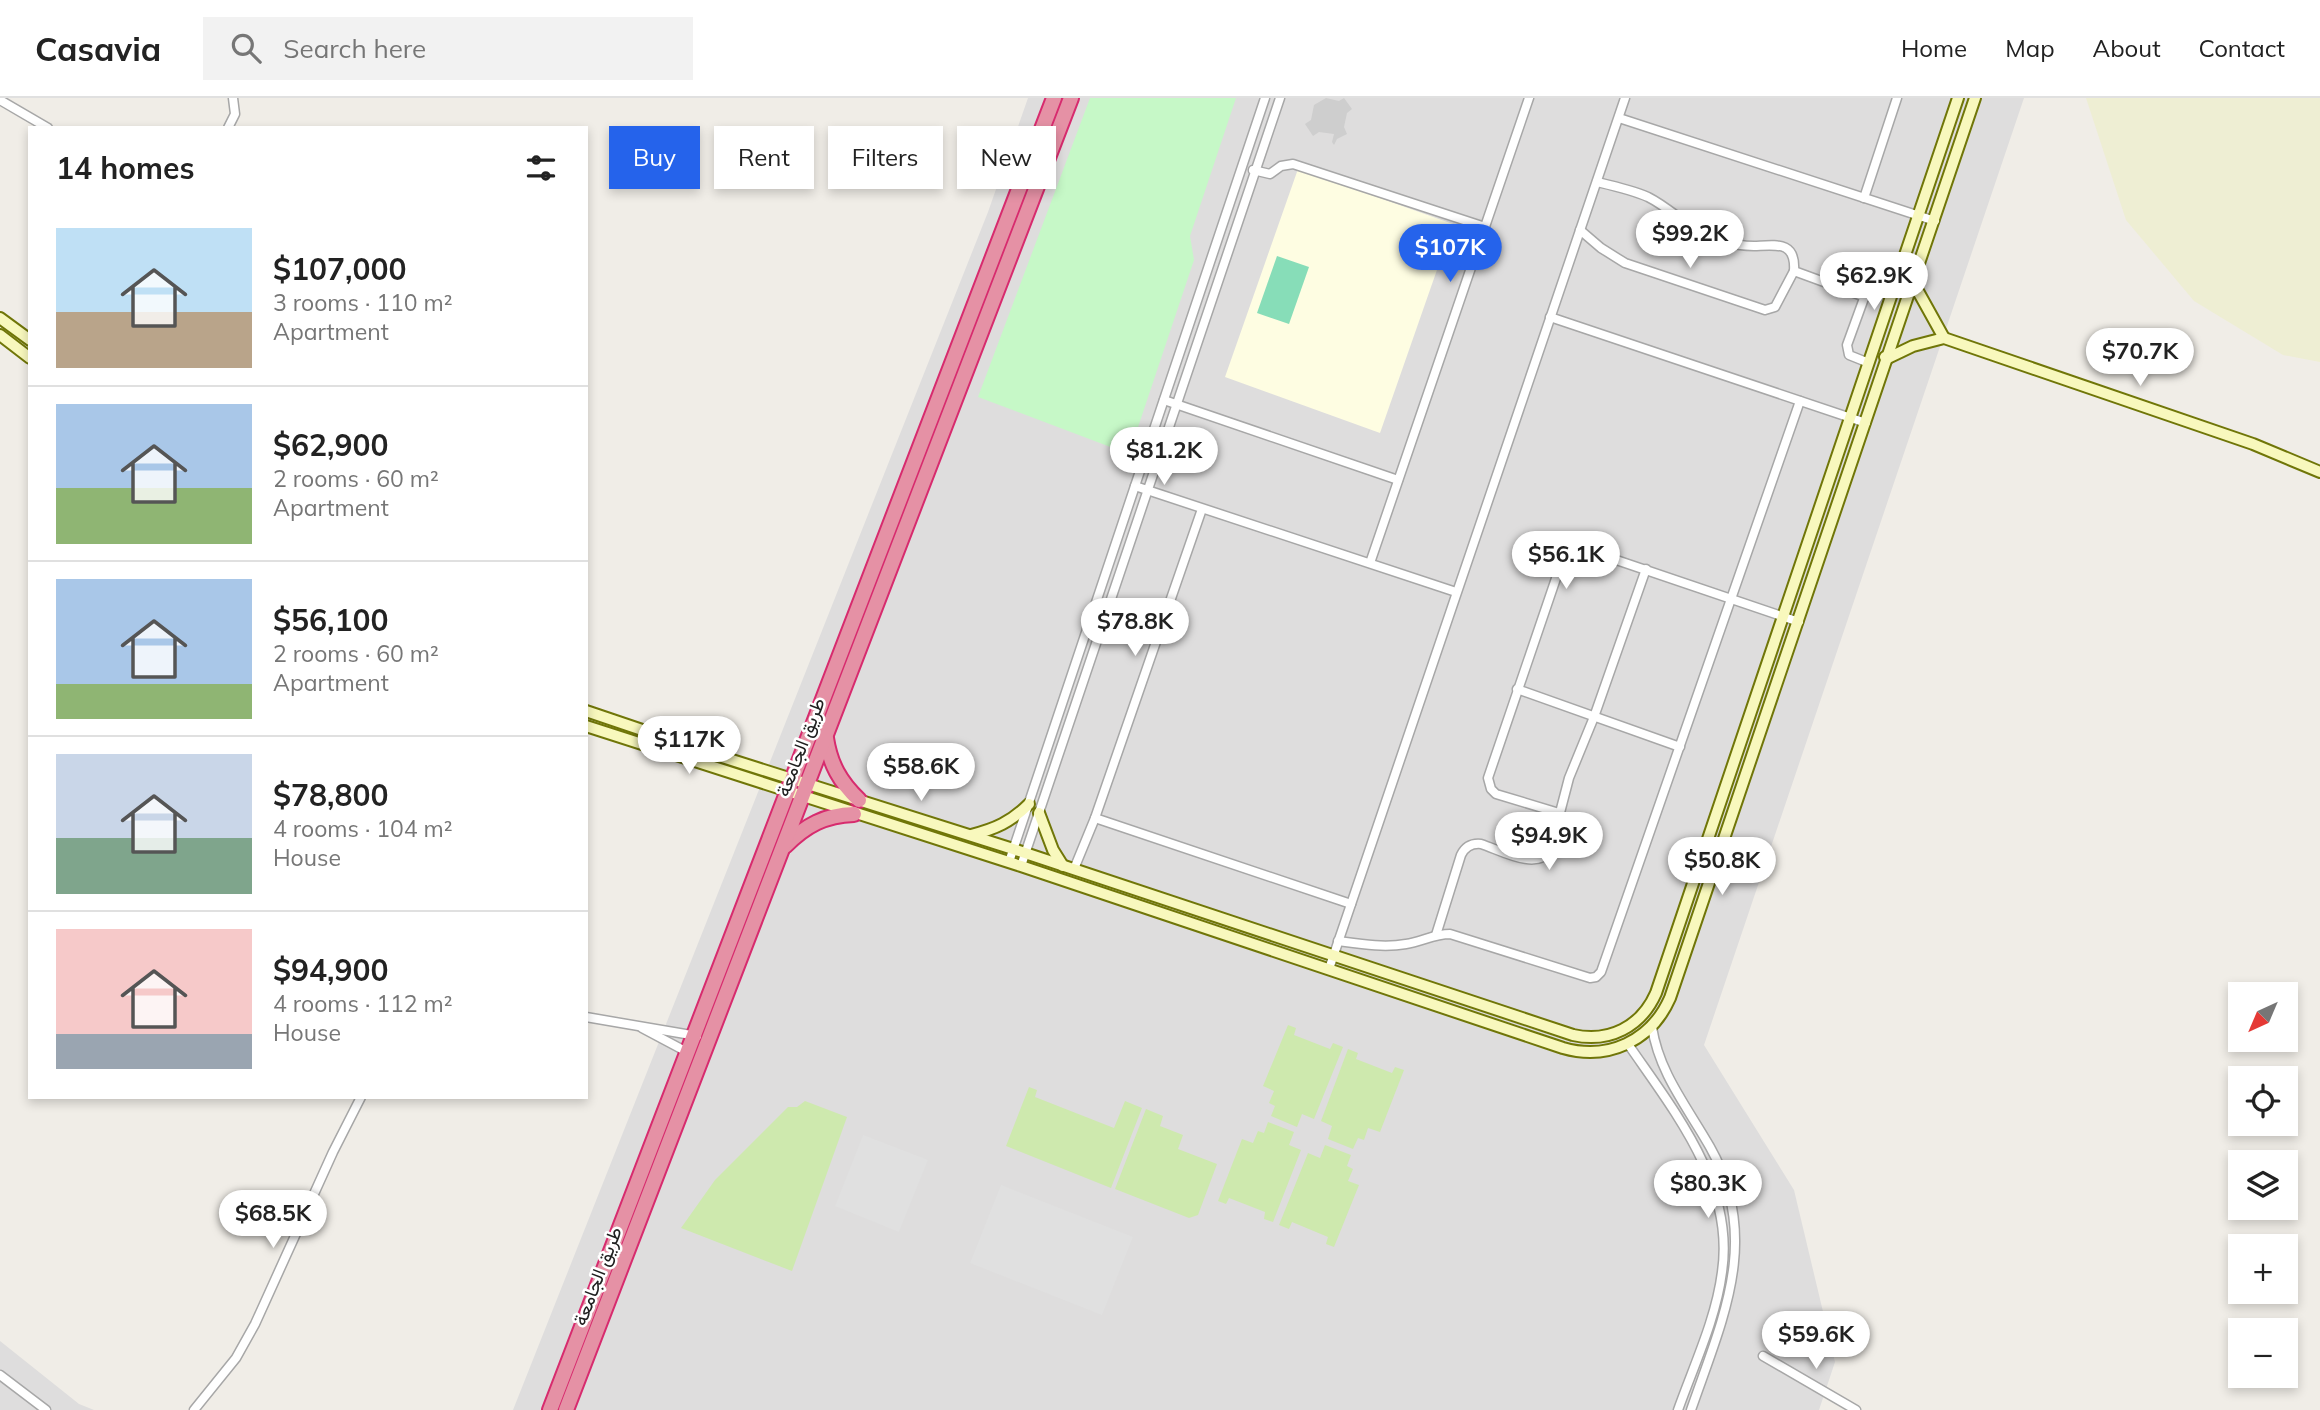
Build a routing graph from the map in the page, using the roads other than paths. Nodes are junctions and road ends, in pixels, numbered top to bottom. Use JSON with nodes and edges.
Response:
{"nodes":[{"id":1,"x":233,"y":98,"type":"edge"},
{"id":2,"x":1054,"y":98,"type":"edge"},
{"id":3,"x":1071,"y":98,"type":"edge"},
{"id":4,"x":1265,"y":98,"type":"edge"},
{"id":5,"x":1280,"y":98,"type":"edge"},
{"id":6,"x":1529,"y":98,"type":"edge"},
{"id":7,"x":1625,"y":98,"type":"edge"},
{"id":8,"x":1897,"y":98,"type":"edge"},
{"id":9,"x":1958,"y":98,"type":"edge"},
{"id":10,"x":1975,"y":98,"type":"edge"},
{"id":11,"x":0,"y":100,"type":"edge"},
{"id":12,"x":1619,"y":118,"type":"junction"},
{"id":13,"x":45,"y":126,"type":"edge"},
{"id":14,"x":229,"y":126,"type":"edge"},
{"id":15,"x":1242,"y":166,"type":"junction"},
{"id":16,"x":1255,"y":171,"type":"junction"},
{"id":17,"x":1597,"y":182,"type":"junction"},
{"id":18,"x":1864,"y":198,"type":"junction"},
{"id":19,"x":1919,"y":216,"type":"junction"},
{"id":20,"x":1935,"y":222,"type":"junction"},
{"id":21,"x":1485,"y":227,"type":"junction"},
{"id":22,"x":1580,"y":230,"type":"junction"},
{"id":23,"x":1901,"y":266,"type":"junction"},
{"id":24,"x":1794,"y":271,"type":"junction"},
{"id":25,"x":1897,"y":278,"type":"junction"},
{"id":26,"x":1914,"y":284,"type":"junction"},
{"id":27,"x":1865,"y":297,"type":"junction"},
{"id":28,"x":1550,"y":317,"type":"junction"},
{"id":29,"x":0,"y":318,"type":"edge"},
{"id":30,"x":0,"y":335,"type":"edge"},
{"id":31,"x":1944,"y":338,"type":"junction"},
{"id":32,"x":28,"y":339,"type":"edge"},
{"id":33,"x":28,"y":356,"type":"edge"},
{"id":34,"x":1871,"y":358,"type":"junction"},
{"id":35,"x":1888,"y":358,"type":"junction"},
{"id":36,"x":953,"y":360,"type":"junction"},
{"id":37,"x":968,"y":365,"type":"junction"},
{"id":38,"x":1164,"y":400,"type":"junction"},
{"id":39,"x":1800,"y":401,"type":"junction"},
{"id":40,"x":1177,"y":404,"type":"junction"},
{"id":41,"x":1850,"y":418,"type":"junction"},
{"id":42,"x":1866,"y":424,"type":"junction"},
{"id":43,"x":2320,"y":472,"type":"edge"},
{"id":44,"x":1398,"y":480,"type":"junction"},
{"id":45,"x":1135,"y":486,"type":"junction"},
{"id":46,"x":1148,"y":491,"type":"junction"},
{"id":47,"x":1202,"y":509,"type":"junction"},
{"id":48,"x":1370,"y":564,"type":"junction"},
{"id":49,"x":1646,"y":569,"type":"junction"},
{"id":50,"x":1457,"y":592,"type":"junction"},
{"id":51,"x":1731,"y":598,"type":"junction"},
{"id":52,"x":1784,"y":617,"type":"junction"},
{"id":53,"x":1799,"y":622,"type":"junction"},
{"id":54,"x":848,"y":631,"type":"junction"},
{"id":55,"x":864,"y":636,"type":"junction"},
{"id":56,"x":1517,"y":689,"type":"junction"},
{"id":57,"x":588,"y":712,"type":"edge"},
{"id":58,"x":1594,"y":717,"type":"junction"},
{"id":59,"x":588,"y":727,"type":"edge"},
{"id":60,"x":826,"y":734,"type":"junction"},
{"id":61,"x":1681,"y":747,"type":"junction"},
{"id":62,"x":790,"y":785,"type":"junction"},
{"id":63,"x":805,"y":790,"type":"junction"},
{"id":64,"x":1029,"y":804,"type":"junction"},
{"id":65,"x":857,"y":807,"type":"junction"},
{"id":66,"x":1039,"y":813,"type":"junction"},
{"id":67,"x":1559,"y":813,"type":"junction"},
{"id":68,"x":1095,"y":817,"type":"junction"},
{"id":69,"x":970,"y":835,"type":"junction"},
{"id":70,"x":782,"y":849,"type":"junction"},
{"id":71,"x":1013,"y":849,"type":"junction"},
{"id":72,"x":1026,"y":853,"type":"junction"},
{"id":73,"x":1009,"y":862,"type":"junction"},
{"id":74,"x":1021,"y":866,"type":"junction"},
{"id":75,"x":1063,"y":866,"type":"junction"},
{"id":76,"x":1074,"y":869,"type":"junction"},
{"id":77,"x":1351,"y":904,"type":"junction"},
{"id":78,"x":1436,"y":935,"type":"junction"},
{"id":79,"x":1338,"y":941,"type":"junction"},
{"id":80,"x":1333,"y":956,"type":"junction"},
{"id":81,"x":1329,"y":969,"type":"junction"},
{"id":82,"x":588,"y":1017,"type":"edge"},
{"id":83,"x":1641,"y":1017,"type":"junction"},
{"id":84,"x":633,"y":1024,"type":"junction"},
{"id":85,"x":1652,"y":1027,"type":"junction"},
{"id":86,"x":1600,"y":1037,"type":"junction"},
{"id":87,"x":702,"y":1038,"type":"junction"},
{"id":88,"x":1628,"y":1044,"type":"junction"},
{"id":89,"x":1601,"y":1052,"type":"junction"},
{"id":90,"x":695,"y":1055,"type":"junction"},
{"id":91,"x":360,"y":1099,"type":"edge"},
{"id":92,"x":1763,"y":1356,"type":"dead end"},
{"id":93,"x":0,"y":1375,"type":"edge"},
{"id":94,"x":45,"y":1410,"type":"edge"},
{"id":95,"x":194,"y":1410,"type":"edge"},
{"id":96,"x":550,"y":1410,"type":"edge"},
{"id":97,"x":566,"y":1410,"type":"edge"},
{"id":98,"x":1678,"y":1410,"type":"edge"},
{"id":99,"x":1691,"y":1410,"type":"edge"},
{"id":100,"x":1856,"y":1410,"type":"edge"}],
"edges":[{"from":1,"to":14,"type":"street"},
{"from":2,"to":36,"type":"highway","name":"طريق الجامعة"},
{"from":3,"to":37,"type":"highway","name":"طريق الجامعة"},
{"from":4,"to":15,"type":"street"},
{"from":5,"to":16,"type":"street"},
{"from":6,"to":21,"type":"street"},
{"from":7,"to":12,"type":"street"},
{"from":8,"to":18,"type":"street"},
{"from":9,"to":19,"type":"street"},
{"from":10,"to":20,"type":"street"},
{"from":11,"to":13,"type":"street"},
{"from":12,"to":17,"type":"street"},
{"from":12,"to":18,"type":"street"},
{"from":15,"to":16,"type":"street"},
{"from":15,"to":38,"type":"street"},
{"from":16,"to":21,"type":"street"},
{"from":16,"to":40,"type":"street"},
{"from":17,"to":22,"type":"street"},
{"from":17,"to":24,"type":"street"},
{"from":18,"to":19,"type":"street"},
{"from":19,"to":20,"type":"street"},
{"from":19,"to":23,"type":"street"},
{"from":20,"to":26,"type":"street"},
{"from":21,"to":44,"type":"street"},
{"from":22,"to":24,"type":"street"},
{"from":22,"to":28,"type":"street"},
{"from":23,"to":25,"type":"street"},
{"from":23,"to":27,"type":"street"},
{"from":24,"to":27,"type":"street"},
{"from":25,"to":26,"type":"street"},
{"from":25,"to":34,"type":"street"},
{"from":26,"to":31,"type":"street"},
{"from":26,"to":35,"type":"street"},
{"from":27,"to":34,"type":"street"},
{"from":28,"to":39,"type":"street"},
{"from":28,"to":50,"type":"street"},
{"from":29,"to":32,"type":"street"},
{"from":30,"to":33,"type":"street"},
{"from":31,"to":35,"type":"street"},
{"from":31,"to":43,"type":"street"},
{"from":34,"to":35,"type":"street"},
{"from":34,"to":41,"type":"street"},
{"from":35,"to":42,"type":"street"},
{"from":36,"to":37,"type":"highway"},
{"from":36,"to":54,"type":"highway","name":"طريق الجامعة"},
{"from":37,"to":55,"type":"highway","name":"طريق الجامعة"},
{"from":38,"to":40,"type":"street"},
{"from":38,"to":45,"type":"street"},
{"from":39,"to":41,"type":"street"},
{"from":39,"to":51,"type":"street"},
{"from":40,"to":44,"type":"street"},
{"from":40,"to":46,"type":"street"},
{"from":41,"to":42,"type":"street"},
{"from":41,"to":52,"type":"street"},
{"from":42,"to":53,"type":"street"},
{"from":44,"to":48,"type":"street"},
{"from":45,"to":46,"type":"street"},
{"from":45,"to":64,"type":"street"},
{"from":46,"to":47,"type":"street"},
{"from":46,"to":66,"type":"street"},
{"from":47,"to":48,"type":"street"},
{"from":47,"to":68,"type":"street"},
{"from":48,"to":50,"type":"street"},
{"from":49,"to":51,"type":"street"},
{"from":49,"to":56,"type":"street"},
{"from":49,"to":58,"type":"street"},
{"from":50,"to":77,"type":"street"},
{"from":51,"to":52,"type":"street"},
{"from":51,"to":61,"type":"street"},
{"from":52,"to":53,"type":"street"},
{"from":52,"to":83,"type":"street"},
{"from":53,"to":85,"type":"street"},
{"from":54,"to":55,"type":"highway"},
{"from":54,"to":62,"type":"highway","name":"طريق الجامعة"},
{"from":55,"to":60,"type":"highway","name":"طريق الجامعة"},
{"from":56,"to":58,"type":"street"},
{"from":56,"to":67,"type":"street"},
{"from":57,"to":62,"type":"street"},
{"from":58,"to":61,"type":"street"},
{"from":58,"to":67,"type":"street"},
{"from":59,"to":62,"type":"street"},
{"from":60,"to":63,"type":"highway","name":"طريق الجامعة"},
{"from":60,"to":65,"type":"highway"},
{"from":61,"to":78,"type":"street"},
{"from":62,"to":63,"type":"street"},
{"from":62,"to":87,"type":"highway","name":"طريق الجامعة"},
{"from":63,"to":65,"type":"street"},
{"from":63,"to":70,"type":"highway","name":"طريق الجامعة"},
{"from":64,"to":69,"type":"street"},
{"from":64,"to":71,"type":"street"},
{"from":65,"to":69,"type":"street"},
{"from":65,"to":70,"type":"highway"},
{"from":65,"to":73,"type":"street"},
{"from":66,"to":72,"type":"street"},
{"from":66,"to":75,"type":"street"},
{"from":67,"to":78,"type":"street"},
{"from":68,"to":76,"type":"street"},
{"from":68,"to":77,"type":"street"},
{"from":69,"to":71,"type":"street"},
{"from":70,"to":87,"type":"highway","name":"طريق الجامعة"},
{"from":71,"to":72,"type":"street"},
{"from":71,"to":73,"type":"street"},
{"from":72,"to":74,"type":"street"},
{"from":72,"to":75,"type":"street"},
{"from":73,"to":74,"type":"street"},
{"from":74,"to":81,"type":"street"},
{"from":75,"to":76,"type":"street"},
{"from":76,"to":80,"type":"street"},
{"from":77,"to":79,"type":"street"},
{"from":78,"to":79,"type":"street"},
{"from":79,"to":80,"type":"street"},
{"from":80,"to":81,"type":"street"},
{"from":80,"to":86,"type":"street"},
{"from":81,"to":89,"type":"street"},
{"from":82,"to":84,"type":"street"},
{"from":83,"to":85,"type":"street"},
{"from":83,"to":86,"type":"street"},
{"from":84,"to":87,"type":"street"},
{"from":84,"to":90,"type":"street"},
{"from":85,"to":88,"type":"street"},
{"from":85,"to":99,"type":"street"},
{"from":86,"to":89,"type":"street"},
{"from":87,"to":90,"type":"highway","name":"طريق الجامعة"},
{"from":88,"to":89,"type":"street"},
{"from":88,"to":98,"type":"street"},
{"from":90,"to":96,"type":"highway","name":"طريق الجامعة"},
{"from":90,"to":97,"type":"highway","name":"طريق الجامعة"},
{"from":91,"to":95,"type":"street"},
{"from":92,"to":100,"type":"street"},
{"from":93,"to":94,"type":"street"}]}
